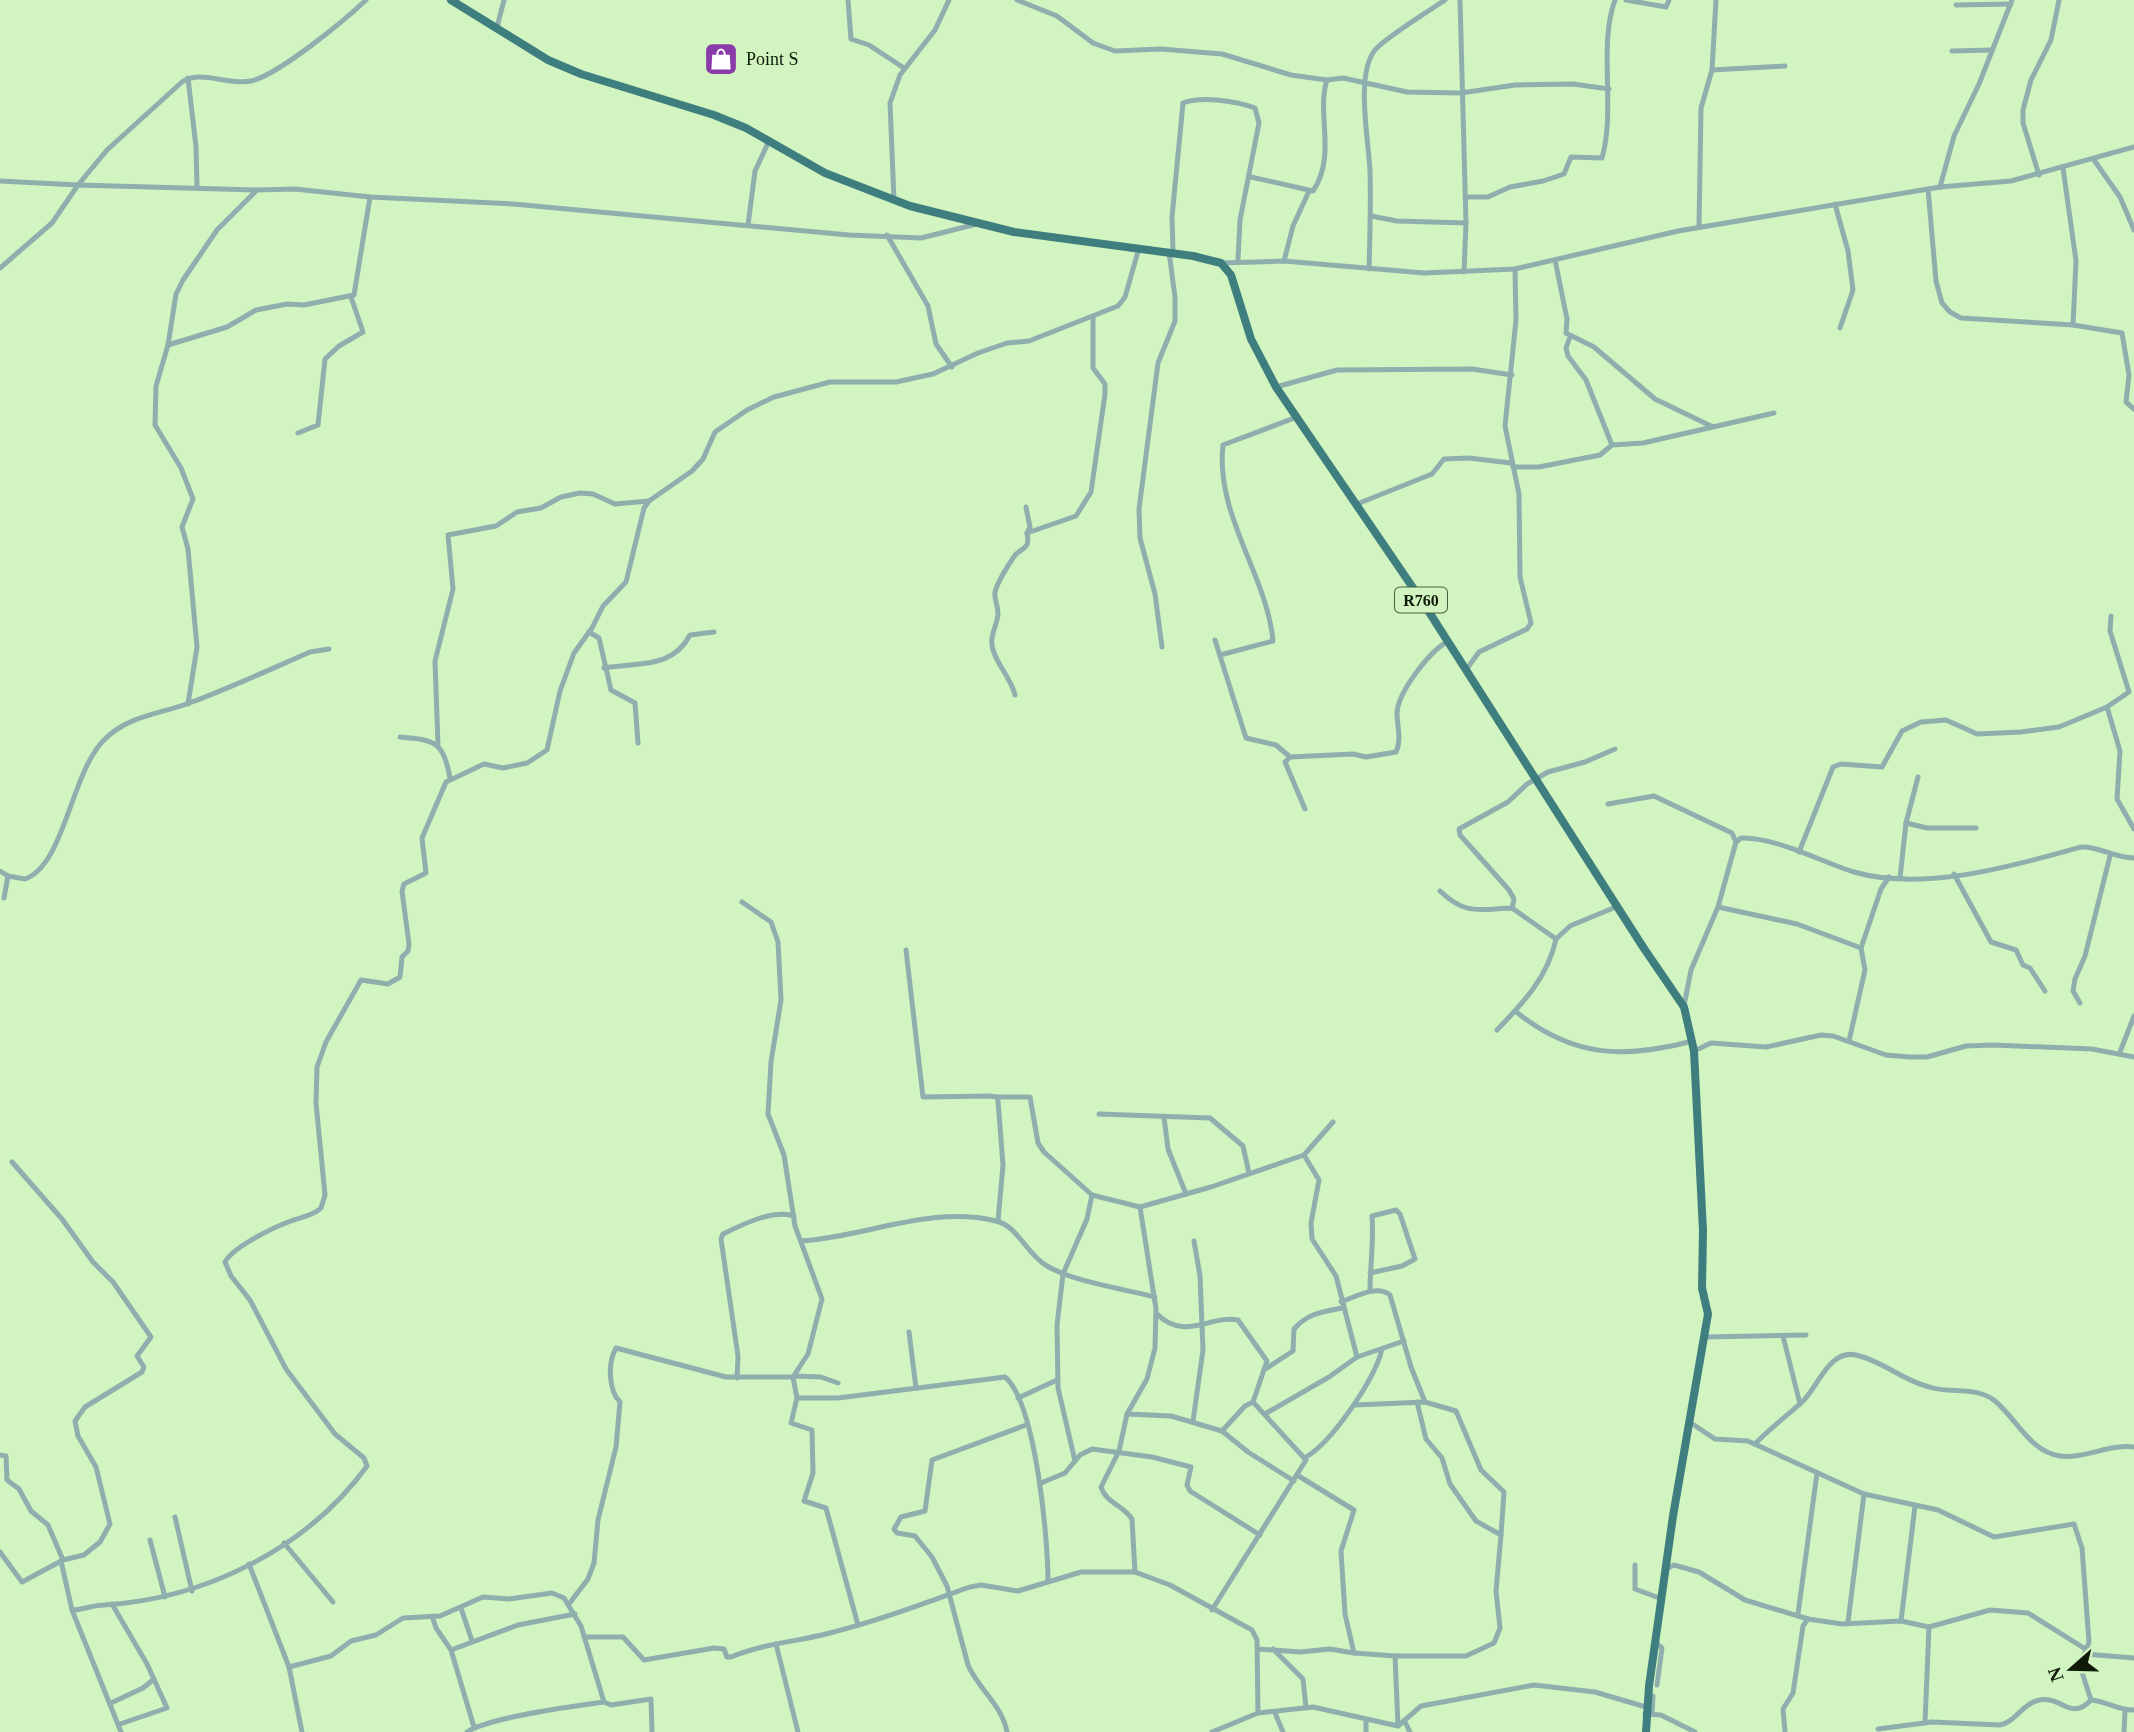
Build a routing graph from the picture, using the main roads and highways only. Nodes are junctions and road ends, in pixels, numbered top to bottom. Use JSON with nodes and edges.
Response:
{"nodes":[{"id":1,"x":451,"y":0,"type":"edge"},
{"id":2,"x":1646,"y":1732,"type":"edge"}],
"edges":[{"from":1,"to":2,"type":"main road","number":"R760"}]}
